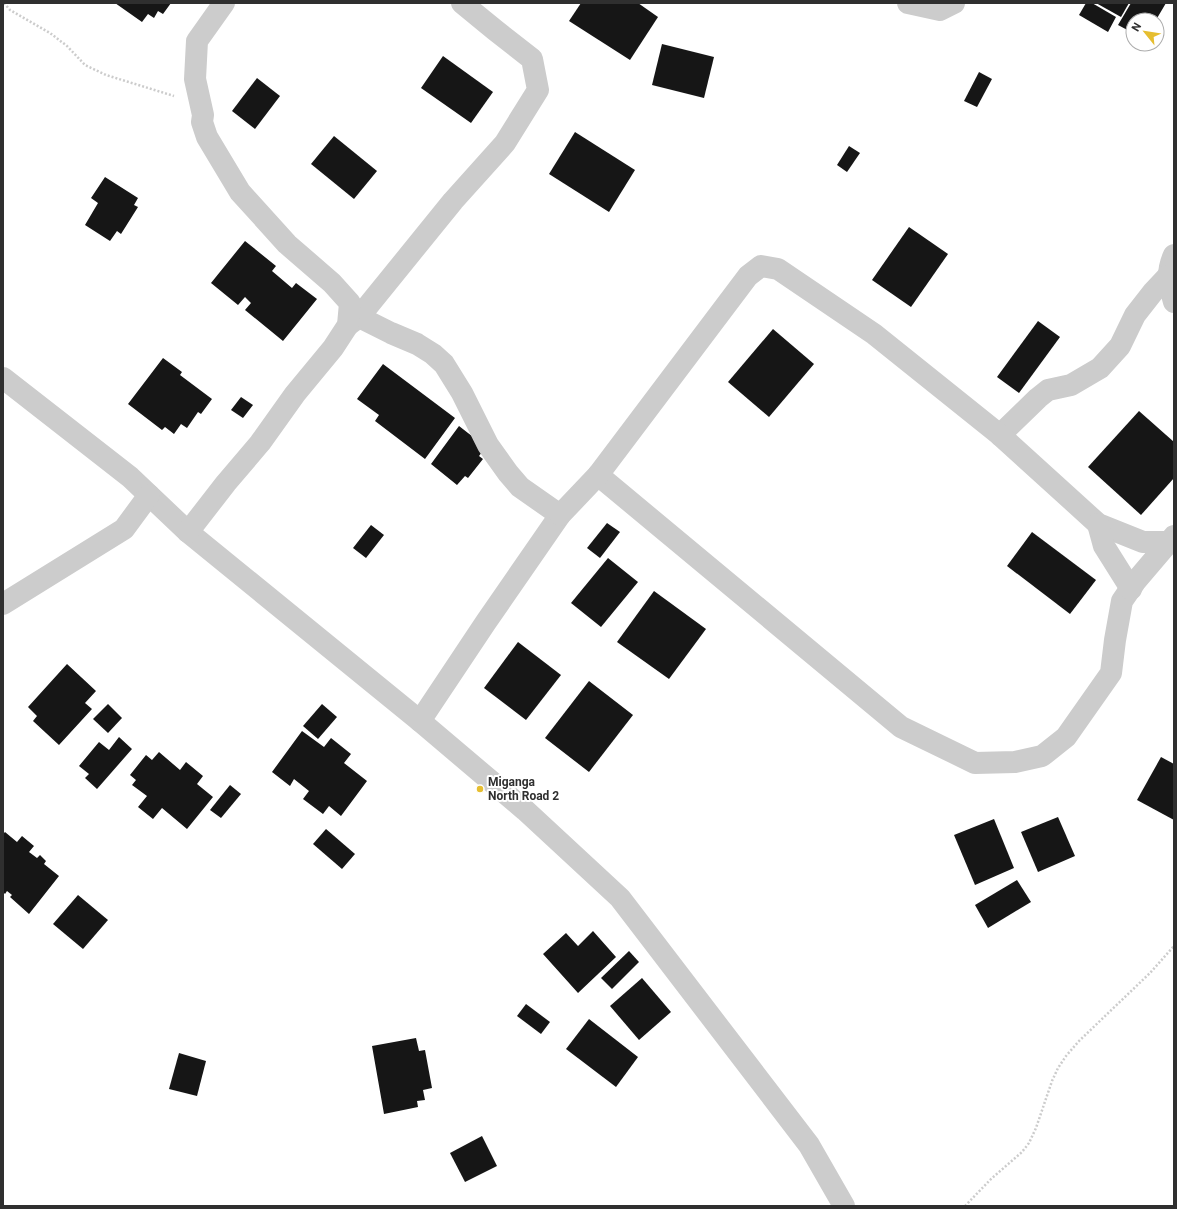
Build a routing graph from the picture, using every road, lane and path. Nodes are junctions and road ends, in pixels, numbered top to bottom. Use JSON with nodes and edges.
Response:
{"nodes":[{"id":1,"x":4,"y":3,"type":"edge"},
{"id":2,"x":224,"y":3,"type":"edge"},
{"id":3,"x":462,"y":3,"type":"edge"},
{"id":4,"x":908,"y":3,"type":"edge"},
{"id":5,"x":954,"y":3,"type":"edge"},
{"id":6,"x":203,"y":115,"type":"junction"},
{"id":7,"x":1174,"y":255,"type":"edge"},
{"id":8,"x":1168,"y":276,"type":"junction"},
{"id":9,"x":1174,"y":302,"type":"edge"},
{"id":10,"x":353,"y":321,"type":"junction"},
{"id":11,"x":3,"y":378,"type":"edge"},
{"id":12,"x":1000,"y":435,"type":"junction"},
{"id":13,"x":598,"y":475,"type":"junction"},
{"id":14,"x":149,"y":495,"type":"junction"},
{"id":15,"x":560,"y":515,"type":"junction"},
{"id":16,"x":1098,"y":524,"type":"junction"},
{"id":17,"x":188,"y":532,"type":"junction"},
{"id":18,"x":1171,"y":539,"type":"edge"},
{"id":19,"x":1130,"y":589,"type":"junction"},
{"id":20,"x":3,"y":604,"type":"edge"},
{"id":21,"x":420,"y":721,"type":"junction"},
{"id":22,"x":1174,"y":946,"type":"edge"},
{"id":23,"x":844,"y":1206,"type":"edge"},
{"id":24,"x":965,"y":1206,"type":"edge"}],
"edges":[{"from":1,"to":6,"type":"path"},
{"from":2,"to":6,"type":"street"},
{"from":3,"to":10,"type":"street"},
{"from":4,"to":5,"type":"street"},
{"from":6,"to":10,"type":"street"},
{"from":7,"to":8,"type":"street"},
{"from":8,"to":9,"type":"street"},
{"from":8,"to":12,"type":"street"},
{"from":10,"to":15,"type":"street"},
{"from":10,"to":17,"type":"street"},
{"from":11,"to":14,"type":"street"},
{"from":12,"to":13,"type":"street"},
{"from":12,"to":16,"type":"street"},
{"from":13,"to":15,"type":"street"},
{"from":13,"to":19,"type":"street"},
{"from":14,"to":17,"type":"street"},
{"from":14,"to":20,"type":"street"},
{"from":15,"to":21,"type":"street"},
{"from":16,"to":18,"type":"street"},
{"from":16,"to":19,"type":"street"},
{"from":17,"to":21,"type":"street"},
{"from":18,"to":19,"type":"street"},
{"from":21,"to":23,"type":"street"},
{"from":22,"to":24,"type":"path"}]}
